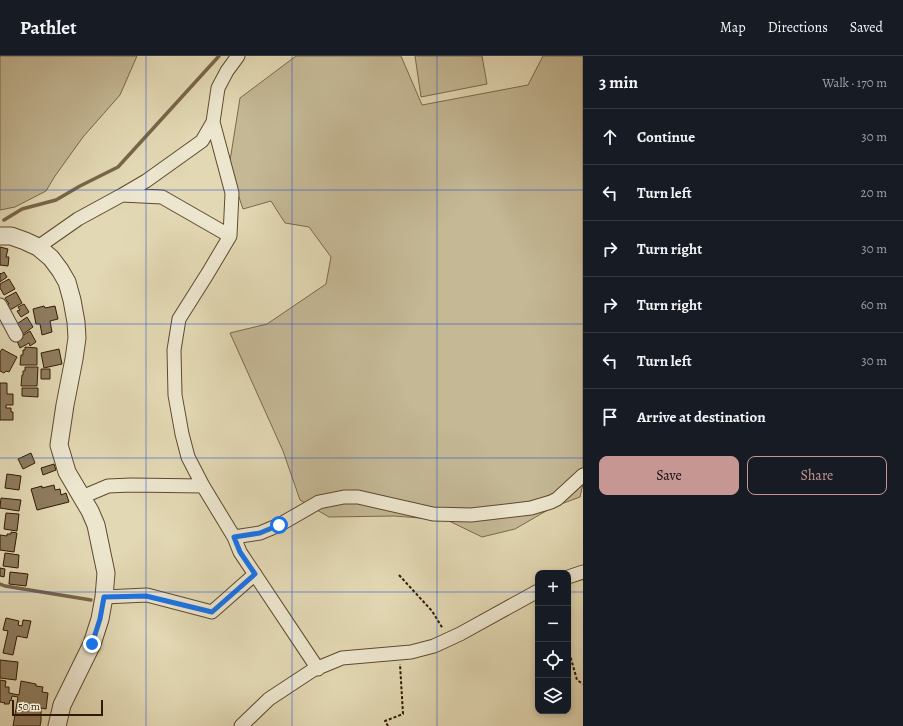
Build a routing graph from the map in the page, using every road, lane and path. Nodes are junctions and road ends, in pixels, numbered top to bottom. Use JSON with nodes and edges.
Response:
{"nodes":[{"id":1,"x":238,"y":56,"type":"edge"},
{"id":2,"x":213,"y":122,"type":"junction"},
{"id":3,"x":122,"y":195,"type":"junction"},
{"id":4,"x":0,"y":236,"type":"edge"},
{"id":5,"x":230,"y":236,"type":"junction"},
{"id":6,"x":38,"y":247,"type":"junction"},
{"id":7,"x":0,"y":305,"type":"edge"},
{"id":8,"x":16,"y":335,"type":"dead end"},
{"id":9,"x":583,"y":476,"type":"edge"},
{"id":10,"x":204,"y":486,"type":"junction"},
{"id":11,"x":82,"y":496,"type":"junction"},
{"id":12,"x":234,"y":537,"type":"junction"},
{"id":13,"x":583,"y":572,"type":"edge"},
{"id":14,"x":255,"y":574,"type":"junction"},
{"id":15,"x":399,"y":575,"type":"dead end"},
{"id":16,"x":571,"y":576,"type":"edge"},
{"id":17,"x":535,"y":593,"type":"edge"},
{"id":18,"x":104,"y":597,"type":"junction"},
{"id":19,"x":449,"y":639,"type":"junction"},
{"id":20,"x":399,"y":653,"type":"junction"},
{"id":21,"x":571,"y":659,"type":"edge"},
{"id":22,"x":318,"y":668,"type":"junction"},
{"id":23,"x":583,"y":684,"type":"edge"},
{"id":24,"x":57,"y":726,"type":"edge"},
{"id":25,"x":241,"y":726,"type":"edge"},
{"id":26,"x":388,"y":726,"type":"edge"}],
"edges":[{"from":1,"to":2,"type":"street"},
{"from":2,"to":3,"type":"street"},
{"from":2,"to":5,"type":"street"},
{"from":3,"to":5,"type":"street"},
{"from":3,"to":6,"type":"street"},
{"from":4,"to":6,"type":"street"},
{"from":5,"to":10,"type":"street"},
{"from":6,"to":11,"type":"street"},
{"from":7,"to":8,"type":"street"},
{"from":9,"to":12,"type":"street"},
{"from":10,"to":11,"type":"street"},
{"from":10,"to":12,"type":"street"},
{"from":11,"to":18,"type":"street"},
{"from":12,"to":14,"type":"street"},
{"from":13,"to":16,"type":"street"},
{"from":14,"to":18,"type":"street"},
{"from":14,"to":22,"type":"street"},
{"from":15,"to":19,"type":"path"},
{"from":17,"to":19,"type":"street"},
{"from":18,"to":24,"type":"street"},
{"from":19,"to":20,"type":"street"},
{"from":20,"to":22,"type":"street"},
{"from":20,"to":26,"type":"path"},
{"from":21,"to":23,"type":"path"},
{"from":22,"to":25,"type":"street"}]}
